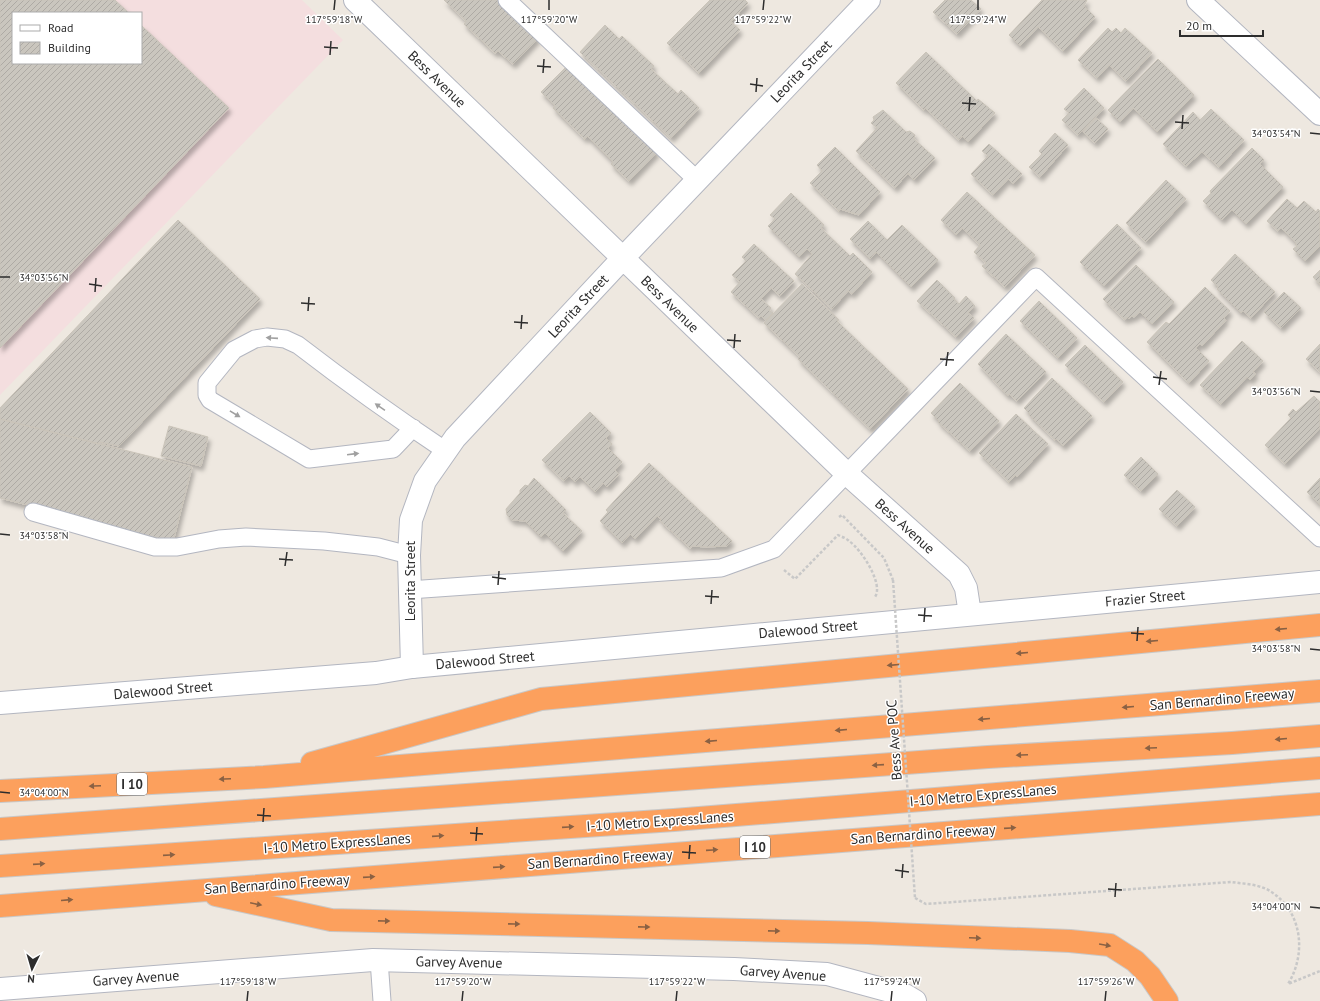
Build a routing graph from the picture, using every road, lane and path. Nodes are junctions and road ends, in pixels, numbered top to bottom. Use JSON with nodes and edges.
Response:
{"nodes":[{"id":1,"x":355,"y":0,"type":"edge"},
{"id":2,"x":507,"y":0,"type":"edge"},
{"id":3,"x":869,"y":0,"type":"edge"},
{"id":4,"x":1198,"y":0,"type":"edge"},
{"id":5,"x":372,"y":8,"type":"edge"},
{"id":6,"x":1320,"y":114,"type":"edge"},
{"id":7,"x":698,"y":180,"type":"junction"},
{"id":8,"x":623,"y":258,"type":"junction"},
{"id":9,"x":413,"y":428,"type":"junction"},
{"id":10,"x":446,"y":451,"type":"junction"},
{"id":11,"x":846,"y":473,"type":"junction"},
{"id":12,"x":33,"y":512,"type":"dead end"},
{"id":13,"x":836,"y":520,"type":"dead end"},
{"id":14,"x":1320,"y":538,"type":"edge"},
{"id":15,"x":409,"y":555,"type":"junction"},
{"id":16,"x":789,"y":565,"type":"dead end"},
{"id":17,"x":1320,"y":582,"type":"edge"},
{"id":18,"x":409,"y":590,"type":"junction"},
{"id":19,"x":869,"y":597,"type":"dead end"},
{"id":20,"x":900,"y":599,"type":"dead end"},
{"id":21,"x":893,"y":600,"type":"dead end"},
{"id":22,"x":970,"y":614,"type":"junction"},
{"id":23,"x":1320,"y":625,"type":"edge"},
{"id":24,"x":412,"y":667,"type":"junction"},
{"id":25,"x":1320,"y":691,"type":"edge"},
{"id":26,"x":0,"y":703,"type":"edge"},
{"id":27,"x":1320,"y":736,"type":"edge"},
{"id":28,"x":1320,"y":768,"type":"edge"},
{"id":29,"x":264,"y":777,"type":"junction"},
{"id":30,"x":0,"y":791,"type":"edge"},
{"id":31,"x":1320,"y":804,"type":"edge"},
{"id":32,"x":0,"y":829,"type":"edge"},
{"id":33,"x":0,"y":866,"type":"edge"},
{"id":34,"x":191,"y":890,"type":"junction"},
{"id":35,"x":0,"y":906,"type":"edge"},
{"id":36,"x":379,"y":960,"type":"junction"},
{"id":37,"x":1320,"y":971,"type":"edge"},
{"id":38,"x":0,"y":989,"type":"edge"},
{"id":39,"x":382,"y":1001,"type":"edge"},
{"id":40,"x":915,"y":1001,"type":"edge"},
{"id":41,"x":1167,"y":1001,"type":"edge"}],
"edges":[{"from":1,"to":5,"type":"street","name":"Bess Avenue"},
{"from":2,"to":7,"type":"lane"},
{"from":3,"to":7,"type":"street","name":"Leorita Street"},
{"from":4,"to":6,"type":"street"},
{"from":5,"to":8,"type":"street","name":"Bess Avenue"},
{"from":7,"to":8,"type":"street","name":"Leorita Street"},
{"from":8,"to":10,"type":"street","name":"Leorita Street"},
{"from":8,"to":11,"type":"street","name":"Bess Avenue"},
{"from":9,"to":9,"type":"lane","one_way":true},
{"from":9,"to":10,"type":"lane"},
{"from":10,"to":15,"type":"street","name":"Leorita Street"},
{"from":11,"to":14,"type":"lane"},
{"from":11,"to":18,"type":"lane"},
{"from":11,"to":22,"type":"street","name":"Bess Avenue"},
{"from":12,"to":15,"type":"lane"},
{"from":13,"to":37,"type":"path","name":"Bess Ave POC","bridge":true},
{"from":15,"to":18,"type":"street","name":"Leorita Street"},
{"from":16,"to":19,"type":"path"},
{"from":17,"to":22,"type":"street","name":"Frazier Street"},
{"from":18,"to":24,"type":"street","name":"Leorita Street"},
{"from":20,"to":21,"type":"path"},
{"from":22,"to":24,"type":"street","name":"Dalewood Street"},
{"from":23,"to":29,"type":"highway","one_way":true},
{"from":24,"to":26,"type":"street","name":"Dalewood Street"},
{"from":25,"to":29,"type":"highway","name":"San Bernardino Freeway","number":"I 10","one_way":true},
{"from":27,"to":32,"type":"highway","one_way":true},
{"from":33,"to":28,"type":"highway","name":"I-10 Metro ExpressLanes","one_way":true},
{"from":29,"to":30,"type":"highway","name":"San Bernardino Freeway","number":"I 10","one_way":true},
{"from":34,"to":31,"type":"highway","name":"San Bernardino Freeway","number":"I 10","one_way":true},
{"from":35,"to":34,"type":"highway","name":"San Bernardino Freeway","number":"I 10","one_way":true},
{"from":34,"to":41,"type":"highway","one_way":true},
{"from":36,"to":38,"type":"street","name":"Garvey Avenue"},
{"from":36,"to":39,"type":"lane"},
{"from":36,"to":40,"type":"street","name":"Garvey Avenue"}]}
